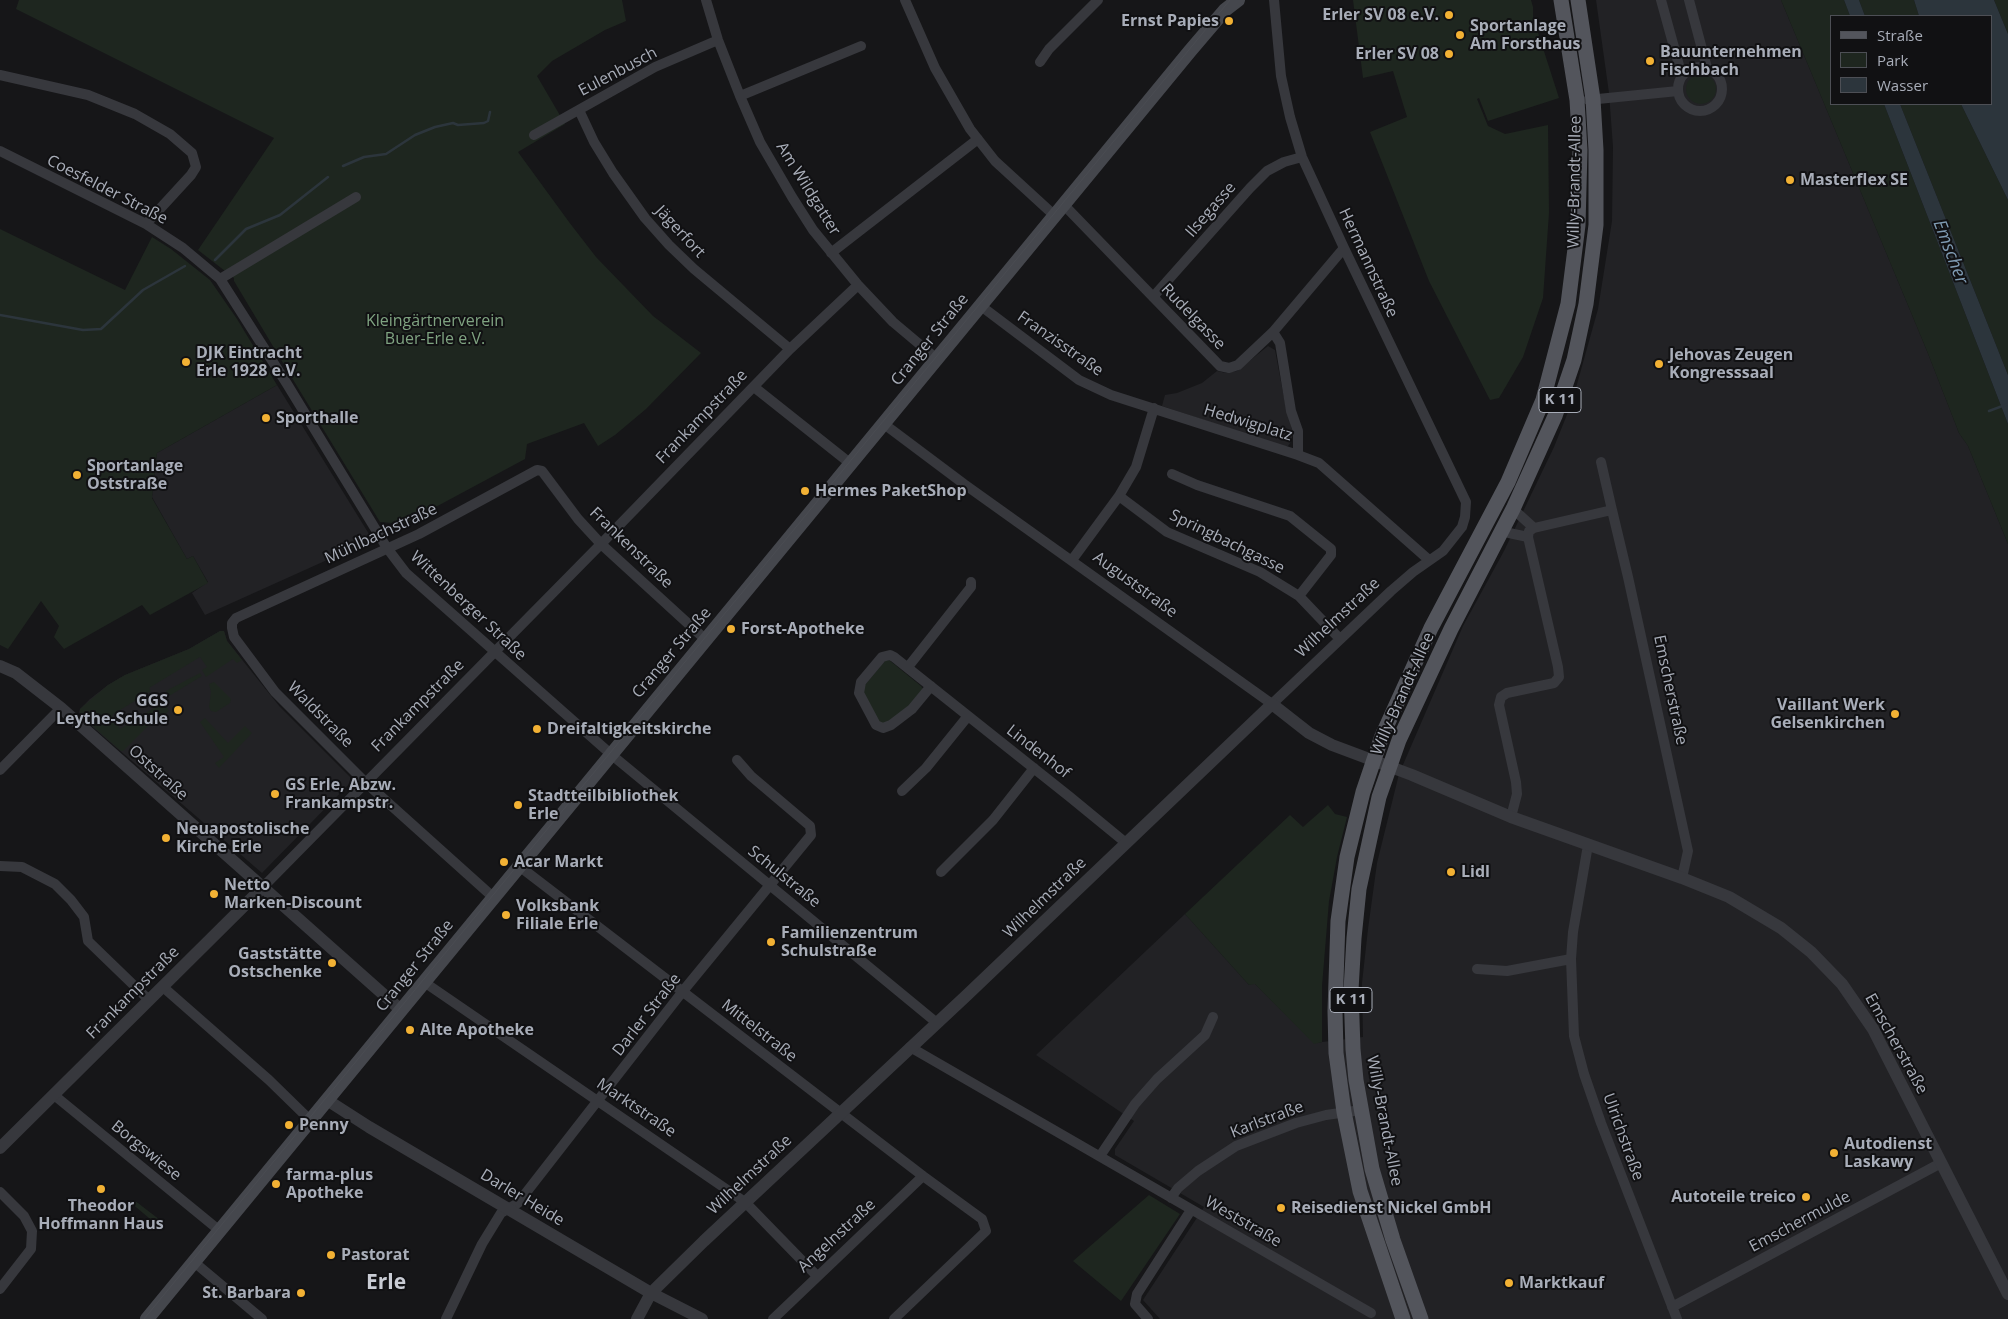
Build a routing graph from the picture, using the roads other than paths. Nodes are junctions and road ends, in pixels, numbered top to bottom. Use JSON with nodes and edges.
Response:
{"nodes":[{"id":1,"x":706,"y":0,"type":"edge"},
{"id":2,"x":905,"y":0,"type":"edge"},
{"id":3,"x":1098,"y":0,"type":"edge"},
{"id":4,"x":1238,"y":0,"type":"edge"},
{"id":5,"x":1274,"y":0,"type":"edge"},
{"id":6,"x":1561,"y":0,"type":"edge"},
{"id":7,"x":1578,"y":0,"type":"edge"},
{"id":8,"x":1661,"y":0,"type":"edge"},
{"id":9,"x":1689,"y":0,"type":"edge"},
{"id":10,"x":1227,"y":5,"type":"edge"},
{"id":11,"x":718,"y":40,"type":"junction"},
{"id":12,"x":861,"y":46,"type":"dead end"},
{"id":13,"x":1040,"y":62,"type":"dead end"},
{"id":14,"x":1707,"y":68,"type":"junction"},
{"id":15,"x":0,"y":75,"type":"edge"},
{"id":16,"x":1682,"y":76,"type":"junction"},
{"id":17,"x":1678,"y":91,"type":"junction"},
{"id":18,"x":740,"y":96,"type":"junction"},
{"id":19,"x":1593,"y":99,"type":"junction"},
{"id":20,"x":1577,"y":100,"type":"junction"},
{"id":21,"x":579,"y":110,"type":"junction"},
{"id":22,"x":534,"y":135,"type":"dead end"},
{"id":23,"x":978,"y":139,"type":"junction"},
{"id":24,"x":0,"y":151,"type":"edge"},
{"id":25,"x":1302,"y":157,"type":"junction"},
{"id":26,"x":356,"y":197,"type":"dead end"},
{"id":27,"x":1059,"y":210,"type":"junction"},
{"id":28,"x":146,"y":224,"type":"junction"},
{"id":29,"x":1344,"y":248,"type":"junction"},
{"id":30,"x":831,"y":253,"type":"junction"},
{"id":31,"x":220,"y":279,"type":"junction"},
{"id":32,"x":858,"y":285,"type":"junction"},
{"id":33,"x":1153,"y":297,"type":"junction"},
{"id":34,"x":981,"y":306,"type":"junction"},
{"id":35,"x":1273,"y":332,"type":"junction"},
{"id":36,"x":790,"y":349,"type":"junction"},
{"id":37,"x":937,"y":359,"type":"junction"},
{"id":38,"x":754,"y":387,"type":"junction"},
{"id":39,"x":1154,"y":408,"type":"junction"},
{"id":40,"x":884,"y":424,"type":"junction"},
{"id":41,"x":1298,"y":455,"type":"junction"},
{"id":42,"x":1601,"y":462,"type":"dead end"},
{"id":43,"x":851,"y":464,"type":"junction"},
{"id":44,"x":542,"y":471,"type":"joint"},
{"id":45,"x":1172,"y":474,"type":"dead end"},
{"id":46,"x":1119,"y":496,"type":"junction"},
{"id":47,"x":1513,"y":509,"type":"junction"},
{"id":48,"x":1612,"y":510,"type":"junction"},
{"id":49,"x":1462,"y":527,"type":"joint"},
{"id":50,"x":1503,"y":528,"type":"junction"},
{"id":51,"x":1531,"y":533,"type":"junction"},
{"id":52,"x":601,"y":544,"type":"junction"},
{"id":53,"x":387,"y":548,"type":"junction"},
{"id":54,"x":1072,"y":560,"type":"junction"},
{"id":55,"x":1429,"y":560,"type":"junction"},
{"id":56,"x":971,"y":582,"type":"dead end"},
{"id":57,"x":1299,"y":596,"type":"junction"},
{"id":58,"x":232,"y":623,"type":"joint"},
{"id":59,"x":1340,"y":639,"type":"junction"},
{"id":60,"x":706,"y":640,"type":"junction"},
{"id":61,"x":495,"y":652,"type":"junction"},
{"id":62,"x":0,"y":666,"type":"edge"},
{"id":63,"x":908,"y":667,"type":"junction"},
{"id":64,"x":931,"y":686,"type":"junction"},
{"id":65,"x":1272,"y":704,"type":"junction"},
{"id":66,"x":60,"y":708,"type":"junction"},
{"id":67,"x":968,"y":716,"type":"junction"},
{"id":68,"x":611,"y":755,"type":"junction"},
{"id":69,"x":737,"y":760,"type":"dead end"},
{"id":70,"x":1373,"y":762,"type":"junction"},
{"id":71,"x":1388,"y":767,"type":"junction"},
{"id":72,"x":1034,"y":768,"type":"junction"},
{"id":73,"x":0,"y":770,"type":"edge"},
{"id":74,"x":365,"y":782,"type":"junction"},
{"id":75,"x":902,"y":791,"type":"dead end"},
{"id":76,"x":1511,"y":817,"type":"junction"},
{"id":77,"x":1126,"y":843,"type":"junction"},
{"id":78,"x":1588,"y":845,"type":"junction"},
{"id":79,"x":0,"y":866,"type":"edge"},
{"id":80,"x":519,"y":866,"type":"junction"},
{"id":81,"x":941,"y":872,"type":"dead end"},
{"id":82,"x":1682,"y":878,"type":"junction"},
{"id":83,"x":771,"y":885,"type":"junction"},
{"id":84,"x":262,"y":888,"type":"junction"},
{"id":85,"x":493,"y":897,"type":"junction"},
{"id":86,"x":1571,"y":959,"type":"junction"},
{"id":87,"x":1477,"y":969,"type":"dead end"},
{"id":88,"x":424,"y":982,"type":"junction"},
{"id":89,"x":163,"y":987,"type":"junction"},
{"id":90,"x":684,"y":991,"type":"junction"},
{"id":91,"x":149,"y":1000,"type":"junction"},
{"id":92,"x":401,"y":1010,"type":"junction"},
{"id":93,"x":1213,"y":1017,"type":"dead end"},
{"id":94,"x":937,"y":1023,"type":"junction"},
{"id":95,"x":910,"y":1047,"type":"junction"},
{"id":96,"x":54,"y":1095,"type":"junction"},
{"id":97,"x":327,"y":1100,"type":"junction"},
{"id":98,"x":599,"y":1100,"type":"junction"},
{"id":99,"x":1361,"y":1110,"type":"junction"},
{"id":100,"x":840,"y":1112,"type":"junction"},
{"id":101,"x":1344,"y":1112,"type":"junction"},
{"id":102,"x":310,"y":1120,"type":"junction"},
{"id":103,"x":0,"y":1148,"type":"edge"},
{"id":104,"x":1100,"y":1156,"type":"junction"},
{"id":105,"x":1941,"y":1163,"type":"junction"},
{"id":106,"x":923,"y":1176,"type":"junction"},
{"id":107,"x":0,"y":1192,"type":"edge"},
{"id":108,"x":1171,"y":1198,"type":"junction"},
{"id":109,"x":745,"y":1202,"type":"junction"},
{"id":110,"x":509,"y":1209,"type":"junction"},
{"id":111,"x":1191,"y":1210,"type":"junction"},
{"id":112,"x":220,"y":1230,"type":"junction"},
{"id":113,"x":194,"y":1262,"type":"junction"},
{"id":114,"x":817,"y":1276,"type":"junction"},
{"id":115,"x":0,"y":1289,"type":"edge"},
{"id":116,"x":651,"y":1293,"type":"junction"},
{"id":117,"x":2008,"y":1294,"type":"edge"},
{"id":118,"x":1672,"y":1306,"type":"junction"},
{"id":119,"x":1371,"y":1313,"type":"dead end"},
{"id":120,"x":147,"y":1319,"type":"edge"},
{"id":121,"x":262,"y":1319,"type":"edge"},
{"id":122,"x":446,"y":1319,"type":"edge"},
{"id":123,"x":637,"y":1319,"type":"edge"},
{"id":124,"x":702,"y":1319,"type":"edge"},
{"id":125,"x":773,"y":1319,"type":"edge"},
{"id":126,"x":894,"y":1319,"type":"edge"},
{"id":127,"x":1148,"y":1319,"type":"edge"},
{"id":128,"x":1403,"y":1319,"type":"edge"},
{"id":129,"x":1421,"y":1319,"type":"edge"},
{"id":130,"x":1677,"y":1319,"type":"edge"}],
"edges":[{"from":1,"to":11,"type":"street","name":"Am Wildgatter"},
{"from":2,"to":23,"type":"street","name":"Rudelgasse"},
{"from":3,"to":13,"type":"street"},
{"from":4,"to":10,"type":"main road","name":"Cranger Straße"},
{"from":5,"to":25,"type":"street","name":"Hermannstraße"},
{"from":6,"to":20,"type":"main road","name":"Willy-Brandt-Allee","number":"K 11"},
{"from":7,"to":19,"type":"main road","name":"Willy-Brandt-Allee","number":"K 11"},
{"from":8,"to":16,"type":"street"},
{"from":9,"to":14,"type":"street"},
{"from":10,"to":27,"type":"main road","name":"Cranger Straße"},
{"from":11,"to":18,"type":"street","name":"Am Wildgatter"},
{"from":11,"to":21,"type":"street","name":"Eulenbusch"},
{"from":12,"to":18,"type":"street"},
{"from":14,"to":16,"type":"street"},
{"from":14,"to":17,"type":"street"},
{"from":15,"to":28,"type":"street"},
{"from":16,"to":17,"type":"street"},
{"from":17,"to":19,"type":"street","name":"Willy-Brandt-Allee"},
{"from":18,"to":30,"type":"street","name":"Am Wildgatter"},
{"from":19,"to":20,"type":"street","name":"Willy-Brandt-Allee"},
{"from":19,"to":47,"type":"main road","name":"Willy-Brandt-Allee","number":"K 11"},
{"from":20,"to":70,"type":"main road","name":"Willy-Brandt-Allee","number":"K 11"},
{"from":21,"to":22,"type":"street","name":"Eulenbusch"},
{"from":21,"to":36,"type":"street","name":"Jägerfort"},
{"from":23,"to":27,"type":"street","name":"Rudelgasse"},
{"from":23,"to":30,"type":"street"},
{"from":24,"to":28,"type":"street","name":"Coesfelder Straße"},
{"from":25,"to":29,"type":"street","name":"Hermannstraße"},
{"from":25,"to":33,"type":"street","name":"Ilsegasse"},
{"from":26,"to":31,"type":"street"},
{"from":27,"to":33,"type":"street","name":"Rudelgasse"},
{"from":27,"to":34,"type":"main road","name":"Cranger Straße"},
{"from":28,"to":31,"type":"street","name":"Coesfelder Straße"},
{"from":29,"to":35,"type":"street","name":"Rudelgasse"},
{"from":29,"to":49,"type":"street","name":"Hermannstraße"},
{"from":30,"to":32,"type":"street","name":"Am Wildgatter"},
{"from":31,"to":53,"type":"street","name":"Wittenberger Straße"},
{"from":32,"to":36,"type":"street","name":"Frankampstraße"},
{"from":32,"to":37,"type":"street","name":"Am Wildgatter"},
{"from":33,"to":35,"type":"street","name":"Rudelgasse"},
{"from":34,"to":37,"type":"main road","name":"Cranger Straße"},
{"from":34,"to":39,"type":"street","name":"Franzisstraße"},
{"from":35,"to":41,"type":"street","name":"Hedwigplatz"},
{"from":36,"to":38,"type":"street","name":"Frankampstraße"},
{"from":37,"to":40,"type":"main road","name":"Cranger Straße"},
{"from":38,"to":43,"type":"street"},
{"from":38,"to":52,"type":"street","name":"Frankampstraße"},
{"from":39,"to":41,"type":"street","name":"Hedwigplatz"},
{"from":39,"to":46,"type":"street"},
{"from":40,"to":43,"type":"main road","name":"Cranger Straße"},
{"from":40,"to":54,"type":"street","name":"Auguststraße"},
{"from":41,"to":55,"type":"street"},
{"from":42,"to":48,"type":"street","name":"Emscherstraße"},
{"from":43,"to":60,"type":"main road","name":"Cranger Straße"},
{"from":44,"to":52,"type":"street","name":"Frankenstraße"},
{"from":44,"to":53,"type":"street","name":"Mühlbachstraße"},
{"from":45,"to":57,"type":"street"},
{"from":46,"to":54,"type":"street"},
{"from":46,"to":57,"type":"street","name":"Springbachgasse"},
{"from":47,"to":50,"type":"main road","name":"Willy-Brandt-Allee","number":"K 11"},
{"from":47,"to":51,"type":"street"},
{"from":48,"to":51,"type":"street"},
{"from":48,"to":82,"type":"street","name":"Emscherstraße"},
{"from":49,"to":55,"type":"street","name":"Wilhelmstraße"},
{"from":50,"to":51,"type":"street"},
{"from":50,"to":71,"type":"main road","name":"Willy-Brandt-Allee","number":"K 11"},
{"from":51,"to":76,"type":"street"},
{"from":52,"to":60,"type":"street","name":"Frankenstraße"},
{"from":52,"to":61,"type":"street","name":"Frankampstraße"},
{"from":53,"to":58,"type":"street","name":"Mühlbachstraße"},
{"from":53,"to":61,"type":"street","name":"Wittenberger Straße"},
{"from":54,"to":65,"type":"street","name":"Auguststraße"},
{"from":55,"to":59,"type":"street","name":"Wilhelmstraße"},
{"from":56,"to":63,"type":"street"},
{"from":57,"to":59,"type":"street","name":"Springbachgasse"},
{"from":58,"to":74,"type":"street","name":"Waldstraße"},
{"from":59,"to":65,"type":"street","name":"Wilhelmstraße"},
{"from":60,"to":68,"type":"main road","name":"Cranger Straße"},
{"from":61,"to":68,"type":"street","name":"Wittenberger Straße"},
{"from":61,"to":74,"type":"street","name":"Frankampstraße"},
{"from":62,"to":66,"type":"street","name":"Oststraße"},
{"from":63,"to":64,"type":"street","name":"Lindenhof"},
{"from":63,"to":64,"type":"street","name":"Lindenhof"},
{"from":64,"to":67,"type":"street","name":"Lindenhof"},
{"from":65,"to":70,"type":"street","name":"Auguststraße"},
{"from":65,"to":77,"type":"street","name":"Wilhelmstraße"},
{"from":66,"to":73,"type":"street"},
{"from":66,"to":84,"type":"street","name":"Oststraße"},
{"from":67,"to":72,"type":"street","name":"Lindenhof"},
{"from":67,"to":75,"type":"street"},
{"from":68,"to":80,"type":"main road","name":"Cranger Straße"},
{"from":68,"to":83,"type":"street","name":"Schulstraße"},
{"from":69,"to":83,"type":"street","name":"Darler Straße"},
{"from":70,"to":71,"type":"street","name":"Emscherstraße"},
{"from":70,"to":101,"type":"main road","name":"Willy-Brandt-Allee","number":"K 11"},
{"from":71,"to":76,"type":"street","name":"Emscherstraße"},
{"from":71,"to":99,"type":"main road","name":"Willy-Brandt-Allee","number":"K 11"},
{"from":72,"to":77,"type":"street","name":"Lindenhof"},
{"from":72,"to":81,"type":"street"},
{"from":74,"to":84,"type":"street","name":"Frankampstraße"},
{"from":74,"to":85,"type":"street","name":"Waldstraße"},
{"from":76,"to":78,"type":"street","name":"Emscherstraße"},
{"from":77,"to":94,"type":"street","name":"Wilhelmstraße"},
{"from":78,"to":82,"type":"street","name":"Emscherstraße"},
{"from":78,"to":86,"type":"street","name":"Ulrichstraße"},
{"from":79,"to":91,"type":"street"},
{"from":80,"to":85,"type":"main road","name":"Cranger Straße"},
{"from":80,"to":90,"type":"street","name":"Mittelstraße"},
{"from":82,"to":105,"type":"street","name":"Emscherstraße"},
{"from":83,"to":90,"type":"street","name":"Darler Straße"},
{"from":83,"to":94,"type":"street","name":"Schulstraße"},
{"from":84,"to":89,"type":"street","name":"Frankampstraße"},
{"from":84,"to":92,"type":"street","name":"Oststraße"},
{"from":85,"to":88,"type":"main road","name":"Cranger Straße"},
{"from":86,"to":87,"type":"street"},
{"from":86,"to":118,"type":"street","name":"Ulrichstraße"},
{"from":88,"to":92,"type":"main road","name":"Cranger Straße"},
{"from":88,"to":98,"type":"street","name":"Marktstraße"},
{"from":89,"to":91,"type":"street","name":"Frankampstraße"},
{"from":89,"to":102,"type":"street"},
{"from":90,"to":98,"type":"street","name":"Darler Straße"},
{"from":90,"to":100,"type":"street","name":"Mittelstraße"},
{"from":91,"to":96,"type":"street","name":"Frankampstraße"},
{"from":92,"to":97,"type":"main road","name":"Cranger Straße"},
{"from":93,"to":104,"type":"street"},
{"from":94,"to":95,"type":"street","name":"Wilhelmstraße"},
{"from":95,"to":100,"type":"street","name":"Wilhelmstraße"},
{"from":95,"to":104,"type":"street","name":"Weststraße"},
{"from":96,"to":103,"type":"street","name":"Frankampstraße"},
{"from":96,"to":112,"type":"street","name":"Borgswiese"},
{"from":97,"to":102,"type":"main road","name":"Cranger Straße"},
{"from":97,"to":110,"type":"street","name":"Darler Heide"},
{"from":98,"to":109,"type":"street","name":"Marktstraße"},
{"from":98,"to":110,"type":"street","name":"Darler Straße"},
{"from":99,"to":101,"type":"street","name":"Karlstraße"},
{"from":99,"to":129,"type":"main road","name":"Willy-Brandt-Allee","number":"K 11"},
{"from":100,"to":106,"type":"street","name":"Mittelstraße"},
{"from":100,"to":109,"type":"street","name":"Wilhelmstraße"},
{"from":101,"to":108,"type":"street","name":"Karlstraße"},
{"from":101,"to":128,"type":"main road","name":"Willy-Brandt-Allee","number":"K 11"},
{"from":102,"to":112,"type":"main road","name":"Cranger Straße"},
{"from":104,"to":108,"type":"street","name":"Weststraße"},
{"from":105,"to":117,"type":"street","name":"Emscherstraße"},
{"from":105,"to":118,"type":"street","name":"Emschermulde"},
{"from":106,"to":114,"type":"street","name":"Angelnstraße"},
{"from":106,"to":126,"type":"street","name":"Mittelstraße"},
{"from":107,"to":115,"type":"street"},
{"from":108,"to":111,"type":"street","name":"Weststraße"},
{"from":109,"to":114,"type":"street","name":"Marktstraße"},
{"from":109,"to":116,"type":"street","name":"Wilhelmstraße"},
{"from":110,"to":116,"type":"street","name":"Darler Heide"},
{"from":110,"to":122,"type":"street","name":"Darler Straße"},
{"from":111,"to":119,"type":"street","name":"Weststraße"},
{"from":111,"to":127,"type":"street"},
{"from":112,"to":113,"type":"main road","name":"Cranger Straße"},
{"from":113,"to":120,"type":"main road","name":"Cranger Straße"},
{"from":113,"to":121,"type":"street"},
{"from":114,"to":125,"type":"street","name":"Angelnstraße"},
{"from":116,"to":123,"type":"street","name":"Wilhelmstraße"},
{"from":116,"to":124,"type":"street","name":"Darler Heide"},
{"from":118,"to":130,"type":"street","name":"Ulrichstraße"}]}
